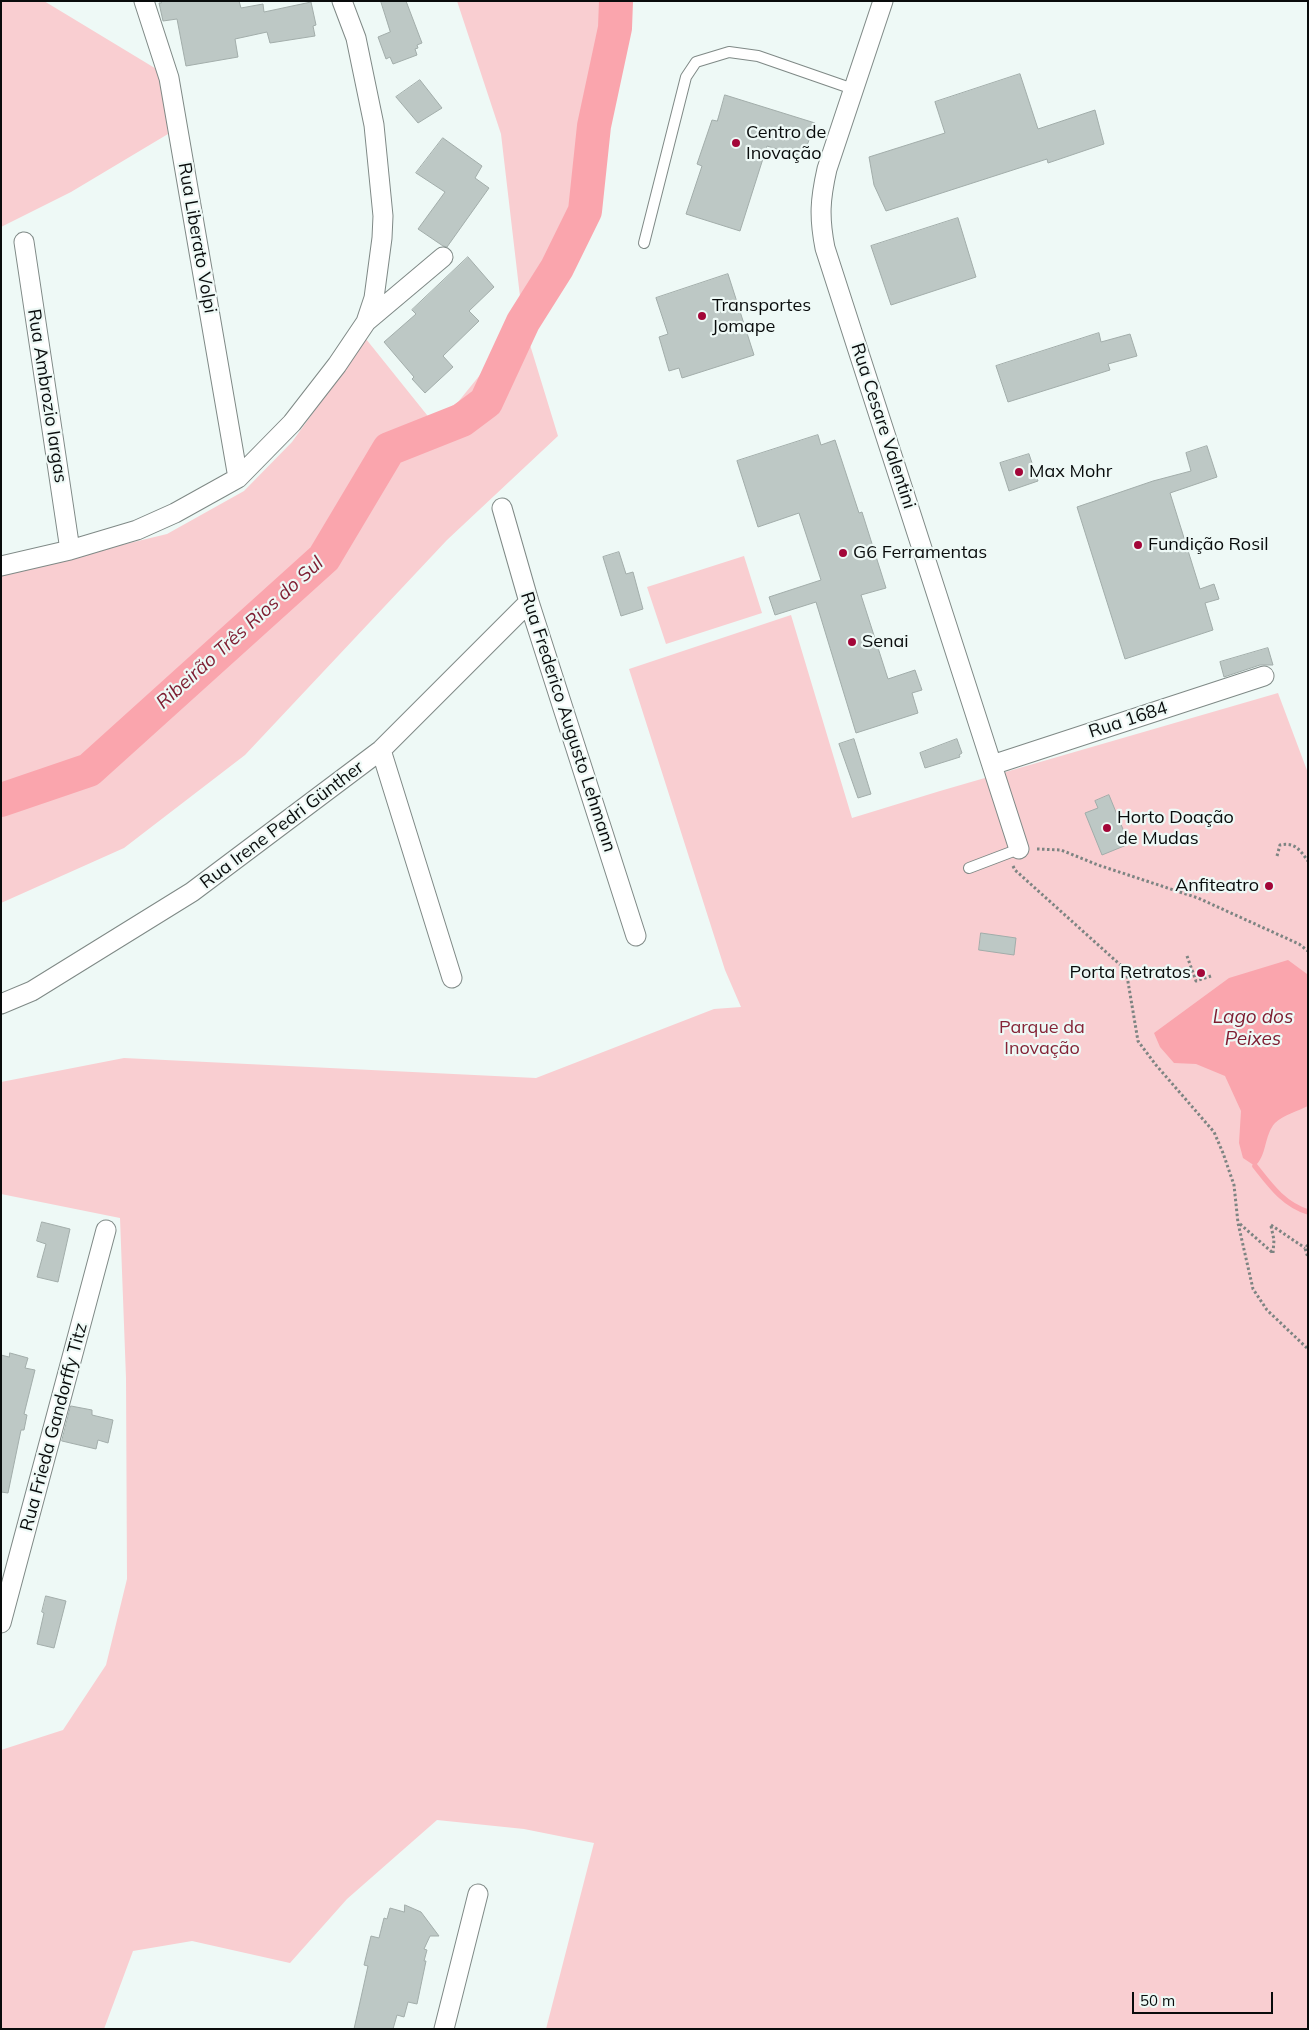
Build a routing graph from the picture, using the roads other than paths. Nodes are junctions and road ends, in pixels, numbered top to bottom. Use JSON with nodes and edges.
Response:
{"nodes":[{"id":1,"x":144,"y":1,"type":"edge"},
{"id":2,"x":342,"y":1,"type":"edge"},
{"id":3,"x":883,"y":1,"type":"edge"},
{"id":4,"x":853,"y":89,"type":"junction"},
{"id":5,"x":24,"y":242,"type":"dead end"},
{"id":6,"x":644,"y":243,"type":"dead end"},
{"id":7,"x":443,"y":257,"type":"dead end"},
{"id":8,"x":366,"y":322,"type":"junction"},
{"id":9,"x":238,"y":478,"type":"junction"},
{"id":10,"x":502,"y":508,"type":"dead end"},
{"id":11,"x":70,"y":550,"type":"junction"},
{"id":12,"x":1,"y":566,"type":"edge"},
{"id":13,"x":530,"y":602,"type":"junction"},
{"id":14,"x":1264,"y":676,"type":"dead end"},
{"id":15,"x":381,"y":750,"type":"junction"},
{"id":16,"x":992,"y":765,"type":"junction"},
{"id":17,"x":1013,"y":851,"type":"joint"},
{"id":18,"x":969,"y":868,"type":"dead end"},
{"id":19,"x":636,"y":936,"type":"dead end"},
{"id":20,"x":452,"y":978,"type":"dead end"},
{"id":21,"x":1,"y":1004,"type":"edge"},
{"id":22,"x":106,"y":1230,"type":"dead end"},
{"id":23,"x":1,"y":1624,"type":"edge"},
{"id":24,"x":478,"y":1894,"type":"dead end"},
{"id":25,"x":444,"y":2029,"type":"edge"}],
"edges":[{"from":1,"to":9,"type":"street","name":"Rua Liberato Volpi"},
{"from":2,"to":8,"type":"street"},
{"from":3,"to":4,"type":"street","name":"Rua Cesare Valentini"},
{"from":4,"to":6,"type":"lane"},
{"from":4,"to":16,"type":"street","name":"Rua Cesare Valentini"},
{"from":5,"to":11,"type":"street","name":"Rua Ambrozio Iargas"},
{"from":7,"to":8,"type":"street"},
{"from":8,"to":9,"type":"street"},
{"from":9,"to":11,"type":"street"},
{"from":10,"to":13,"type":"street","name":"Rua Frederico Augusto Lehmann"},
{"from":11,"to":12,"type":"street"},
{"from":13,"to":15,"type":"street","name":"Rua Irene Pedri Günther"},
{"from":13,"to":19,"type":"street","name":"Rua Frederico Augusto Lehmann"},
{"from":14,"to":16,"type":"street","name":"Rua 1684"},
{"from":15,"to":20,"type":"street"},
{"from":15,"to":21,"type":"street","name":"Rua Irene Pedri Günther"},
{"from":16,"to":17,"type":"street","name":"Rua Cesare Valentini"},
{"from":17,"to":18,"type":"lane"},
{"from":22,"to":23,"type":"street","name":"Rua Frieda Gandorffy Titz"},
{"from":24,"to":25,"type":"street"}]}
